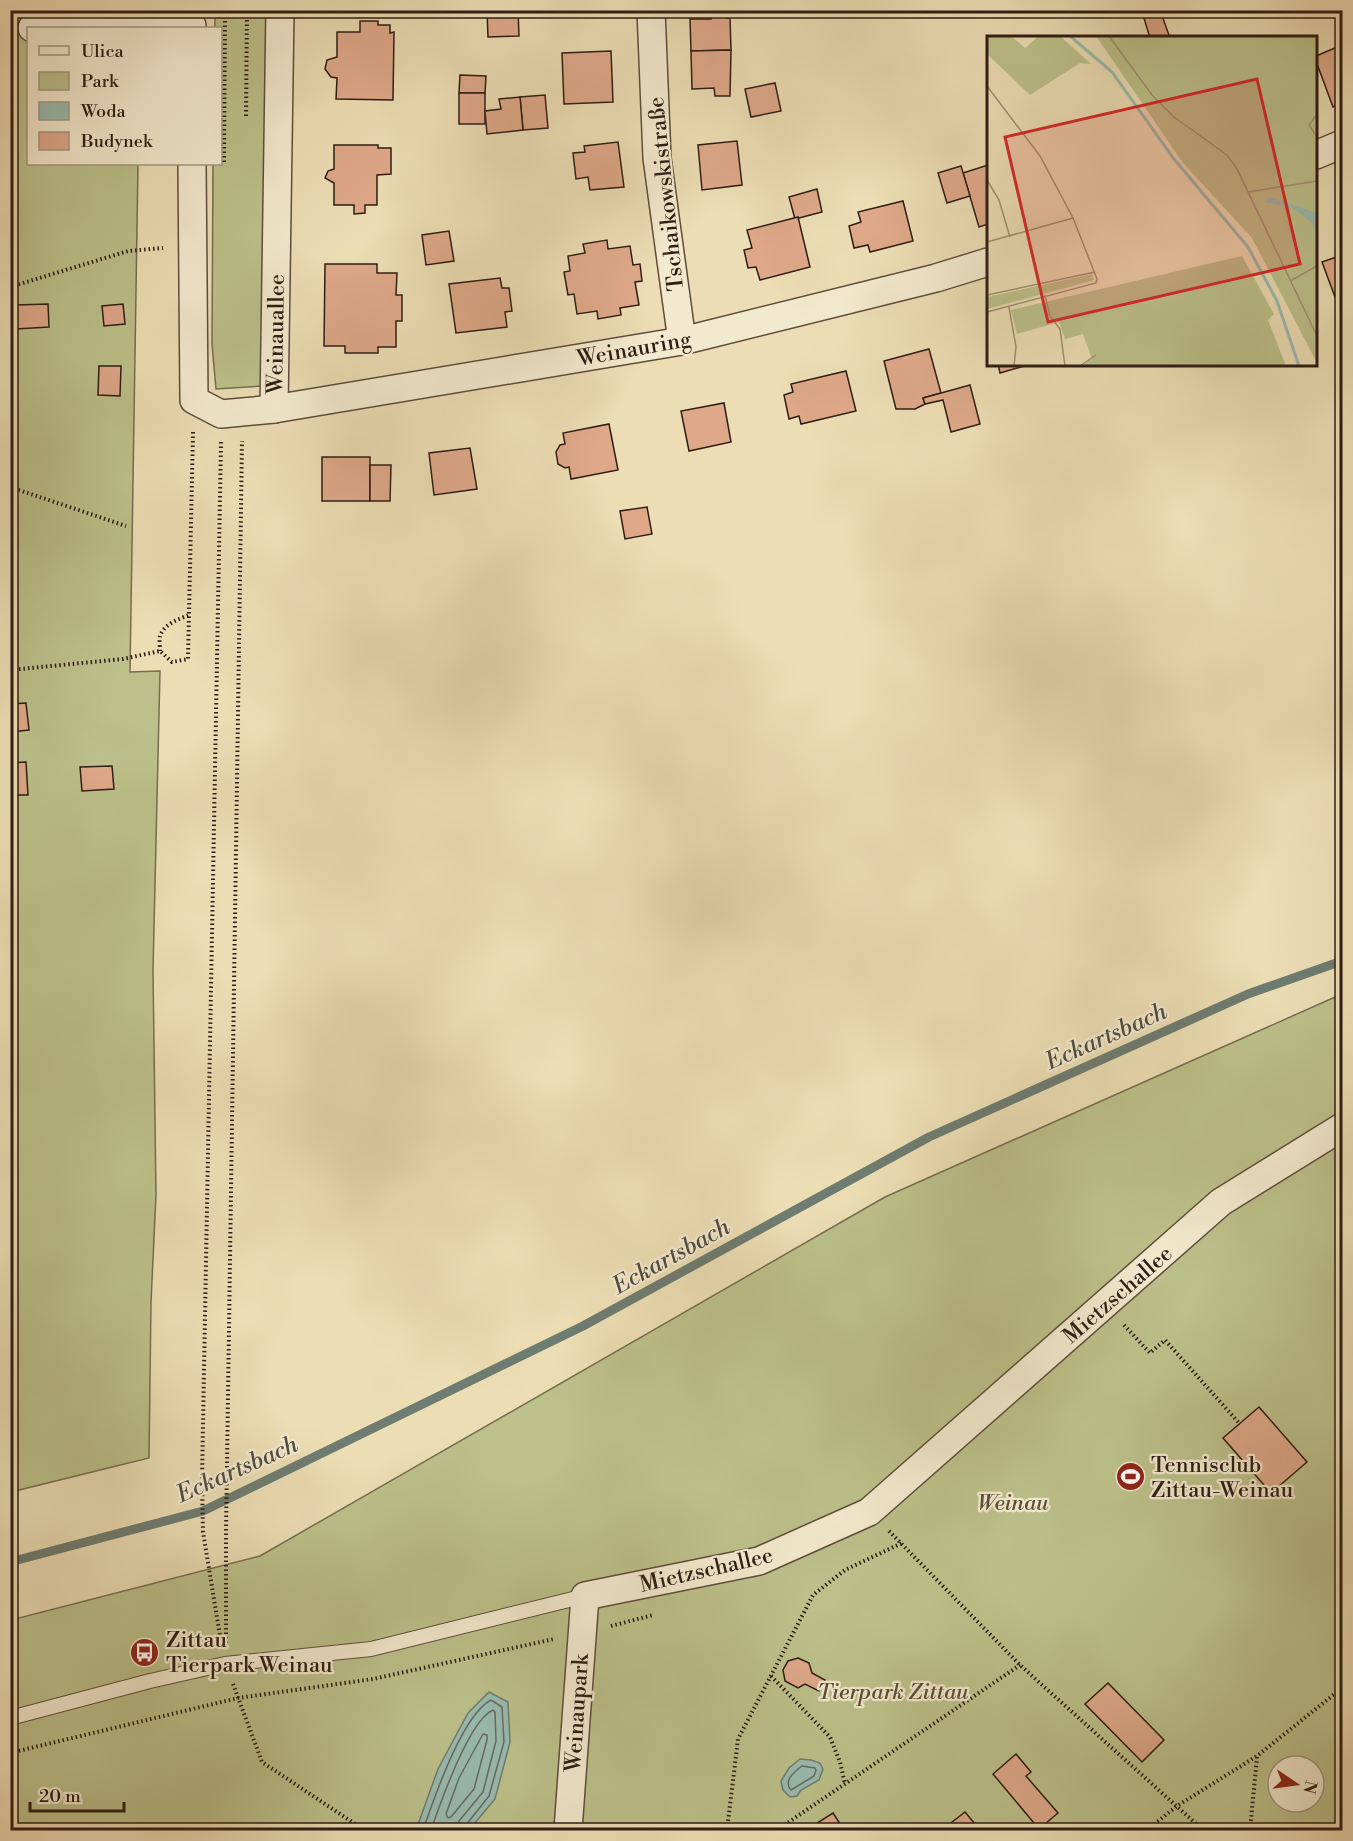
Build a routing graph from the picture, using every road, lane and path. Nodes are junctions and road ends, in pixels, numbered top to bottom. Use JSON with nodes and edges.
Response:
{"nodes":[{"id":1,"x":225,"y":10,"type":"edge"},
{"id":2,"x":280,"y":10,"type":"edge"},
{"id":3,"x":651,"y":10,"type":"edge"},
{"id":4,"x":192,"y":22,"type":"edge"},
{"id":5,"x":36,"y":27,"type":"edge"},
{"id":6,"x":27,"y":30,"type":"edge"},
{"id":7,"x":10,"y":36,"type":"edge"},
{"id":8,"x":1342,"y":144,"type":"edge"},
{"id":9,"x":1317,"y":155,"type":"edge"},
{"id":10,"x":192,"y":165,"type":"edge"},
{"id":11,"x":224,"y":165,"type":"dead end"},
{"id":12,"x":191,"y":245,"type":"junction"},
{"id":13,"x":987,"y":262,"type":"edge"},
{"id":14,"x":10,"y":287,"type":"edge"},
{"id":15,"x":682,"y":341,"type":"junction"},
{"id":16,"x":194,"y":400,"type":"junction"},
{"id":17,"x":274,"y":409,"type":"junction"},
{"id":18,"x":232,"y":414,"type":"junction"},
{"id":19,"x":10,"y":487,"type":"edge"},
{"id":20,"x":126,"y":526,"type":"dead end"},
{"id":21,"x":189,"y":615,"type":"junction"},
{"id":22,"x":160,"y":651,"type":"junction"},
{"id":23,"x":10,"y":670,"type":"edge"},
{"id":24,"x":1342,"y":1127,"type":"edge"},
{"id":25,"x":1123,"y":1324,"type":"dead end"},
{"id":26,"x":1240,"y":1424,"type":"dead end"},
{"id":27,"x":869,"y":1512,"type":"junction"},
{"id":28,"x":902,"y":1543,"type":"junction"},
{"id":29,"x":585,"y":1596,"type":"junction"},
{"id":30,"x":582,"y":1633,"type":"junction"},
{"id":31,"x":225,"y":1664,"type":"junction"},
{"id":32,"x":1020,"y":1665,"type":"junction"},
{"id":33,"x":771,"y":1677,"type":"junction"},
{"id":34,"x":1342,"y":1688,"type":"edge"},
{"id":35,"x":238,"y":1698,"type":"junction"},
{"id":36,"x":10,"y":1718,"type":"edge"},
{"id":37,"x":10,"y":1753,"type":"edge"},
{"id":38,"x":1257,"y":1756,"type":"junction"},
{"id":39,"x":846,"y":1784,"type":"junction"},
{"id":40,"x":1177,"y":1806,"type":"junction"},
{"id":41,"x":364,"y":1830,"type":"edge"},
{"id":42,"x":568,"y":1830,"type":"edge"},
{"id":43,"x":727,"y":1830,"type":"edge"},
{"id":44,"x":777,"y":1830,"type":"edge"},
{"id":45,"x":1147,"y":1830,"type":"edge"},
{"id":46,"x":1203,"y":1830,"type":"edge"},
{"id":47,"x":1250,"y":1830,"type":"edge"}],
"edges":[{"from":1,"to":11,"type":"path"},
{"from":2,"to":17,"type":"street","name":"Weinauallee"},
{"from":3,"to":15,"type":"street","name":"Tschaikowskistraße"},
{"from":4,"to":5,"type":"street"},
{"from":6,"to":7,"type":"street"},
{"from":8,"to":9,"type":"street"},
{"from":10,"to":12,"type":"street"},
{"from":12,"to":14,"type":"path"},
{"from":12,"to":16,"type":"street"},
{"from":13,"to":15,"type":"street","name":"Weinauring"},
{"from":15,"to":17,"type":"street","name":"Weinauring"},
{"from":16,"to":18,"type":"street"},
{"from":16,"to":21,"type":"path"},
{"from":17,"to":18,"type":"street","name":"Weinauallee"},
{"from":18,"to":31,"type":"path"},
{"from":18,"to":31,"type":"path"},
{"from":19,"to":20,"type":"path"},
{"from":21,"to":22,"type":"path"},
{"from":21,"to":22,"type":"path"},
{"from":22,"to":23,"type":"path"},
{"from":24,"to":27,"type":"street","name":"Mietzschallee"},
{"from":25,"to":26,"type":"path"},
{"from":27,"to":28,"type":"path"},
{"from":27,"to":29,"type":"street","name":"Mietzschallee"},
{"from":28,"to":32,"type":"path"},
{"from":28,"to":33,"type":"path"},
{"from":29,"to":30,"type":"street","name":"Weinaupark"},
{"from":29,"to":31,"type":"lane","name":"Mietzschallee"},
{"from":30,"to":35,"type":"path"},
{"from":30,"to":42,"type":"street","name":"Weinaupark"},
{"from":31,"to":35,"type":"path"},
{"from":31,"to":36,"type":"lane","name":"Mietzschallee"},
{"from":32,"to":39,"type":"path"},
{"from":32,"to":40,"type":"path"},
{"from":33,"to":39,"type":"path"},
{"from":33,"to":43,"type":"path"},
{"from":34,"to":38,"type":"path"},
{"from":35,"to":37,"type":"path"},
{"from":35,"to":41,"type":"path"},
{"from":38,"to":40,"type":"path"},
{"from":38,"to":47,"type":"path"},
{"from":39,"to":44,"type":"path"},
{"from":40,"to":45,"type":"path"},
{"from":40,"to":46,"type":"path"}]}
